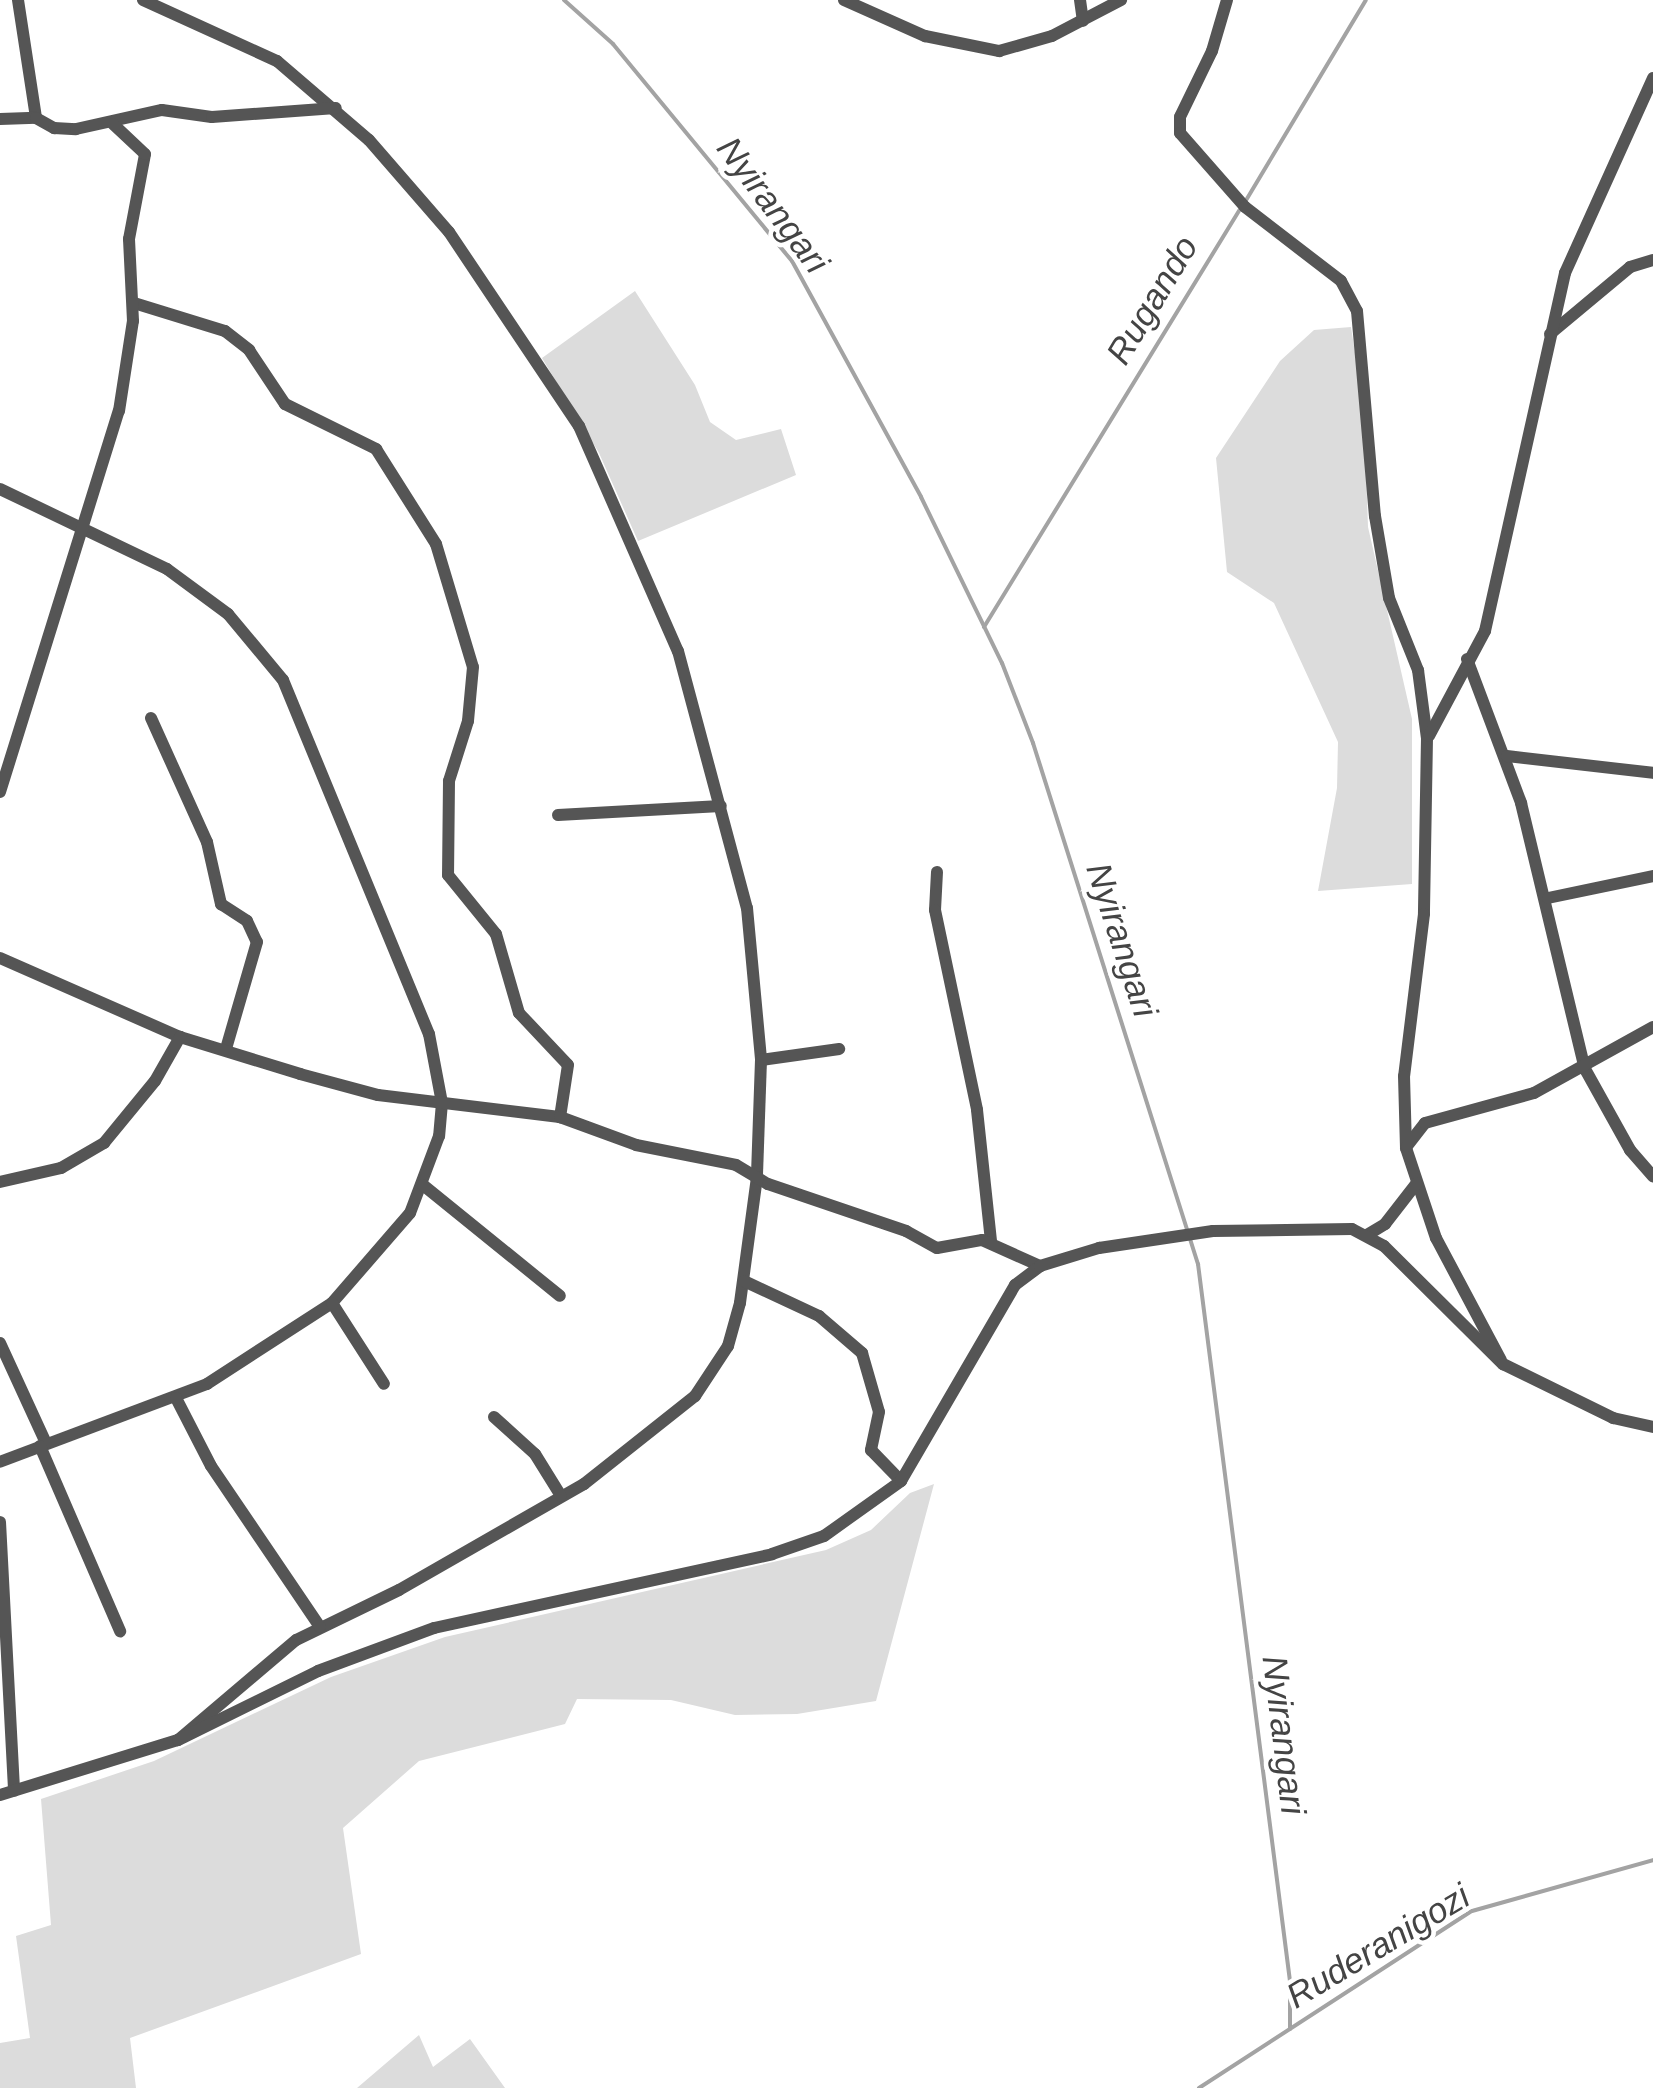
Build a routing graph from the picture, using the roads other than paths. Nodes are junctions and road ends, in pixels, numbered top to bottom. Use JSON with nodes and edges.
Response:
{"nodes":[{"id":1,"x":18,"y":0,"type":"edge"},
{"id":2,"x":144,"y":0,"type":"edge"},
{"id":3,"x":844,"y":0,"type":"edge"},
{"id":4,"x":1080,"y":0,"type":"edge"},
{"id":5,"x":1121,"y":0,"type":"edge"},
{"id":6,"x":1227,"y":0,"type":"edge"},
{"id":7,"x":1082,"y":21,"type":"junction"},
{"id":8,"x":1653,"y":78,"type":"edge"},
{"id":9,"x":336,"y":108,"type":"junction"},
{"id":10,"x":0,"y":118,"type":"edge"},
{"id":11,"x":36,"y":118,"type":"junction"},
{"id":12,"x":114,"y":124,"type":"junction"},
{"id":13,"x":1653,"y":260,"type":"edge"},
{"id":14,"x":134,"y":303,"type":"junction"},
{"id":15,"x":1548,"y":336,"type":"junction"},
{"id":16,"x":0,"y":489,"type":"edge"},
{"id":17,"x":86,"y":527,"type":"junction"},
{"id":18,"x":1467,"y":659,"type":"junction"},
{"id":19,"x":151,"y":718,"type":"dead end"},
{"id":20,"x":1428,"y":738,"type":"junction"},
{"id":21,"x":1507,"y":756,"type":"junction"},
{"id":22,"x":1653,"y":773,"type":"edge"},
{"id":23,"x":0,"y":792,"type":"edge"},
{"id":24,"x":721,"y":806,"type":"junction"},
{"id":25,"x":558,"y":816,"type":"dead end"},
{"id":26,"x":937,"y":872,"type":"dead end"},
{"id":27,"x":1653,"y":876,"type":"edge"},
{"id":28,"x":1548,"y":898,"type":"junction"},
{"id":29,"x":0,"y":958,"type":"edge"},
{"id":30,"x":1653,"y":1027,"type":"edge"},
{"id":31,"x":180,"y":1037,"type":"junction"},
{"id":32,"x":839,"y":1049,"type":"dead end"},
{"id":33,"x":226,"y":1050,"type":"junction"},
{"id":34,"x":760,"y":1060,"type":"junction"},
{"id":35,"x":1585,"y":1069,"type":"junction"},
{"id":36,"x":442,"y":1103,"type":"junction"},
{"id":37,"x":560,"y":1117,"type":"junction"},
{"id":38,"x":1406,"y":1148,"type":"junction"},
{"id":39,"x":1653,"y":1176,"type":"edge"},
{"id":40,"x":757,"y":1177,"type":"junction"},
{"id":41,"x":0,"y":1182,"type":"edge"},
{"id":42,"x":1416,"y":1184,"type":"junction"},
{"id":43,"x":423,"y":1185,"type":"junction"},
{"id":44,"x":1367,"y":1235,"type":"junction"},
{"id":45,"x":991,"y":1242,"type":"junction"},
{"id":46,"x":1040,"y":1266,"type":"junction"},
{"id":47,"x":744,"y":1281,"type":"junction"},
{"id":48,"x":560,"y":1296,"type":"dead end"},
{"id":49,"x":332,"y":1303,"type":"junction"},
{"id":50,"x":0,"y":1343,"type":"edge"},
{"id":51,"x":1503,"y":1364,"type":"junction"},
{"id":52,"x":384,"y":1384,"type":"dead end"},
{"id":53,"x":176,"y":1398,"type":"junction"},
{"id":54,"x":494,"y":1418,"type":"dead end"},
{"id":55,"x":1653,"y":1427,"type":"edge"},
{"id":56,"x":43,"y":1445,"type":"junction"},
{"id":57,"x":0,"y":1462,"type":"edge"},
{"id":58,"x":901,"y":1481,"type":"junction"},
{"id":59,"x":560,"y":1496,"type":"junction"},
{"id":60,"x":0,"y":1522,"type":"edge"},
{"id":61,"x":320,"y":1627,"type":"junction"},
{"id":62,"x":120,"y":1630,"type":"dead end"},
{"id":63,"x":178,"y":1740,"type":"junction"},
{"id":64,"x":7,"y":1793,"type":"edge"}],
"edges":[{"from":1,"to":11,"type":"street"},
{"from":2,"to":9,"type":"street"},
{"from":3,"to":7,"type":"street"},
{"from":4,"to":7,"type":"street"},
{"from":5,"to":7,"type":"street"},
{"from":6,"to":20,"type":"street"},
{"from":8,"to":15,"type":"street"},
{"from":9,"to":12,"type":"street"},
{"from":9,"to":24,"type":"street"},
{"from":10,"to":11,"type":"street"},
{"from":11,"to":12,"type":"street"},
{"from":12,"to":14,"type":"street"},
{"from":13,"to":15,"type":"street"},
{"from":14,"to":17,"type":"street"},
{"from":14,"to":37,"type":"street"},
{"from":15,"to":18,"type":"street"},
{"from":16,"to":17,"type":"street"},
{"from":17,"to":23,"type":"street"},
{"from":17,"to":36,"type":"street"},
{"from":18,"to":20,"type":"street"},
{"from":18,"to":21,"type":"street"},
{"from":19,"to":33,"type":"street"},
{"from":20,"to":38,"type":"street"},
{"from":21,"to":22,"type":"street"},
{"from":21,"to":28,"type":"street"},
{"from":24,"to":25,"type":"street"},
{"from":24,"to":34,"type":"street"},
{"from":26,"to":45,"type":"street"},
{"from":27,"to":28,"type":"street"},
{"from":28,"to":35,"type":"street"},
{"from":29,"to":31,"type":"street"},
{"from":30,"to":35,"type":"street"},
{"from":31,"to":33,"type":"street"},
{"from":31,"to":41,"type":"street"},
{"from":32,"to":34,"type":"street"},
{"from":33,"to":36,"type":"street"},
{"from":34,"to":40,"type":"street"},
{"from":35,"to":38,"type":"street"},
{"from":35,"to":39,"type":"street"},
{"from":36,"to":37,"type":"street"},
{"from":36,"to":43,"type":"street"},
{"from":37,"to":40,"type":"street"},
{"from":38,"to":42,"type":"street"},
{"from":40,"to":45,"type":"street"},
{"from":40,"to":47,"type":"street"},
{"from":42,"to":44,"type":"street"},
{"from":42,"to":51,"type":"street"},
{"from":43,"to":48,"type":"street"},
{"from":43,"to":49,"type":"street"},
{"from":44,"to":46,"type":"street"},
{"from":44,"to":51,"type":"street"},
{"from":45,"to":46,"type":"street"},
{"from":46,"to":58,"type":"street"},
{"from":47,"to":58,"type":"street"},
{"from":47,"to":59,"type":"street"},
{"from":49,"to":52,"type":"street"},
{"from":49,"to":53,"type":"street"},
{"from":50,"to":56,"type":"street"},
{"from":51,"to":55,"type":"street"},
{"from":53,"to":56,"type":"street"},
{"from":53,"to":61,"type":"street"},
{"from":54,"to":59,"type":"street"},
{"from":56,"to":57,"type":"street"},
{"from":56,"to":62,"type":"street"},
{"from":58,"to":63,"type":"street"},
{"from":59,"to":61,"type":"street"},
{"from":60,"to":64,"type":"street"},
{"from":61,"to":63,"type":"street"},
{"from":63,"to":64,"type":"street"}]}
